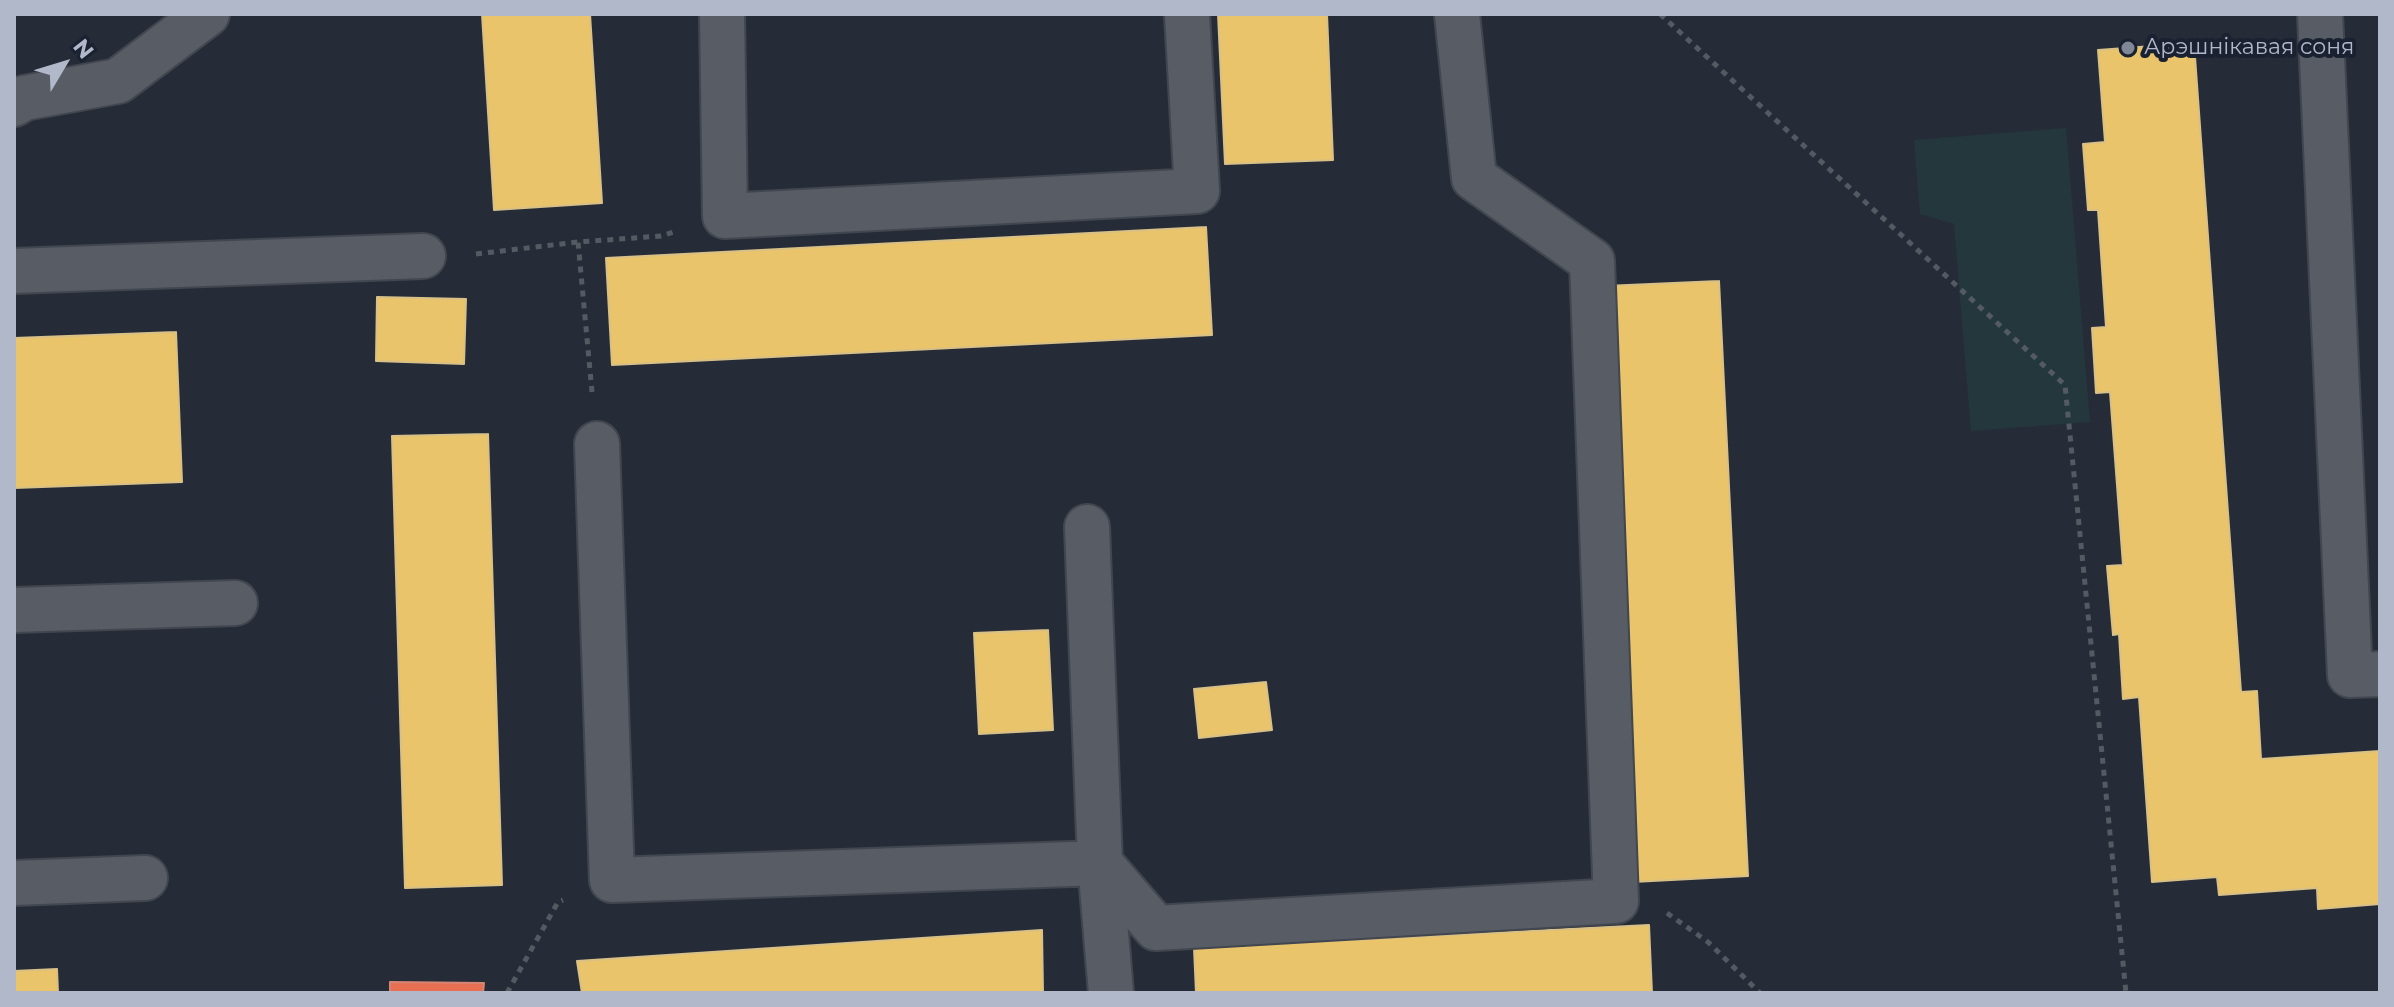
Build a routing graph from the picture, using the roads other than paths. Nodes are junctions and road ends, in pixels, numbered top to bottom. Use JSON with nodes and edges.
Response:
{"nodes":[{"id":1,"x":207,"y":14,"type":"edge"},
{"id":2,"x":722,"y":14,"type":"edge"},
{"id":3,"x":1187,"y":14,"type":"edge"},
{"id":4,"x":1457,"y":14,"type":"edge"},
{"id":5,"x":2320,"y":14,"type":"edge"},
{"id":6,"x":17,"y":95,"type":"edge"},
{"id":7,"x":423,"y":256,"type":"road end"},
{"id":8,"x":14,"y":271,"type":"edge"},
{"id":9,"x":597,"y":444,"type":"road end"},
{"id":10,"x":1087,"y":527,"type":"dead end"},
{"id":11,"x":235,"y":603,"type":"dead end"},
{"id":12,"x":14,"y":610,"type":"edge"},
{"id":13,"x":2380,"y":674,"type":"edge"},
{"id":14,"x":1100,"y":863,"type":"junction"},
{"id":15,"x":145,"y":878,"type":"dead end"},
{"id":16,"x":14,"y":883,"type":"edge"},
{"id":17,"x":1111,"y":993,"type":"edge"}],
"edges":[{"from":1,"to":6,"type":"lane"},
{"from":2,"to":3,"type":"lane"},
{"from":4,"to":14,"type":"lane"},
{"from":5,"to":13,"type":"lane"},
{"from":7,"to":8,"type":"lane"},
{"from":9,"to":14,"type":"lane"},
{"from":10,"to":14,"type":"lane"},
{"from":11,"to":12,"type":"lane"},
{"from":14,"to":17,"type":"lane"},
{"from":15,"to":16,"type":"lane"}]}
